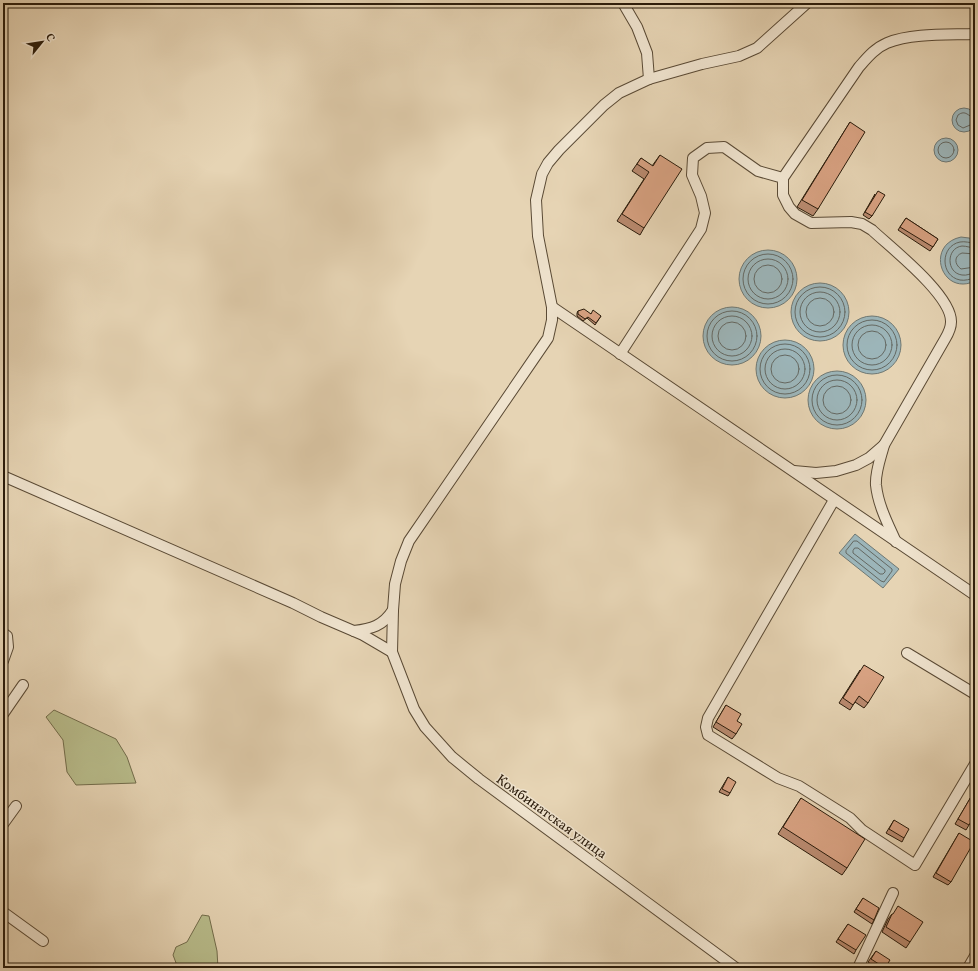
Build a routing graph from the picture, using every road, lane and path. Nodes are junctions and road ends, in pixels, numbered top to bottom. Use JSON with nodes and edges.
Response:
{"nodes":[{"id":1,"x":623,"y":3,"type":"edge"},
{"id":2,"x":807,"y":3,"type":"edge"},
{"id":3,"x":975,"y":34,"type":"edge"},
{"id":4,"x":649,"y":79,"type":"junction"},
{"id":5,"x":783,"y":178,"type":"junction"},
{"id":6,"x":552,"y":306,"type":"junction"},
{"id":7,"x":620,"y":354,"type":"junction"},
{"id":8,"x":884,"y":445,"type":"junction"},
{"id":9,"x":791,"y":470,"type":"junction"},
{"id":10,"x":3,"y":476,"type":"edge"},
{"id":11,"x":834,"y":500,"type":"junction"},
{"id":12,"x":896,"y":542,"type":"junction"},
{"id":13,"x":975,"y":595,"type":"edge"},
{"id":14,"x":393,"y":610,"type":"junction"},
{"id":15,"x":352,"y":631,"type":"junction"},
{"id":16,"x":3,"y":633,"type":"edge"},
{"id":17,"x":392,"y":652,"type":"junction"},
{"id":18,"x":907,"y":653,"type":"dead end"},
{"id":19,"x":3,"y":660,"type":"edge"},
{"id":20,"x":23,"y":685,"type":"dead end"},
{"id":21,"x":975,"y":694,"type":"edge"},
{"id":22,"x":3,"y":714,"type":"edge"},
{"id":23,"x":975,"y":764,"type":"edge"},
{"id":24,"x":16,"y":806,"type":"dead end"},
{"id":25,"x":3,"y":824,"type":"edge"},
{"id":26,"x":893,"y":893,"type":"dead end"},
{"id":27,"x":3,"y":912,"type":"edge"},
{"id":28,"x":44,"y":941,"type":"dead end"},
{"id":29,"x":975,"y":956,"type":"edge"},
{"id":30,"x":736,"y":968,"type":"edge"},
{"id":31,"x":858,"y":968,"type":"edge"},
{"id":32,"x":968,"y":968,"type":"edge"}],
"edges":[{"from":1,"to":4,"type":"street"},
{"from":2,"to":4,"type":"street"},
{"from":3,"to":5,"type":"street"},
{"from":4,"to":6,"type":"street"},
{"from":5,"to":7,"type":"street"},
{"from":5,"to":8,"type":"street"},
{"from":6,"to":7,"type":"street"},
{"from":6,"to":14,"type":"street"},
{"from":7,"to":9,"type":"street"},
{"from":8,"to":9,"type":"street"},
{"from":8,"to":12,"type":"street"},
{"from":9,"to":11,"type":"street"},
{"from":10,"to":15,"type":"street"},
{"from":11,"to":12,"type":"street"},
{"from":11,"to":23,"type":"street"},
{"from":12,"to":13,"type":"street"},
{"from":14,"to":15,"type":"street"},
{"from":14,"to":17,"type":"street"},
{"from":15,"to":17,"type":"street"},
{"from":16,"to":19,"type":"street"},
{"from":17,"to":30,"type":"street","name":"Комбинатская улица"},
{"from":18,"to":21,"type":"street"},
{"from":20,"to":22,"type":"street"},
{"from":24,"to":25,"type":"street"},
{"from":26,"to":31,"type":"street"},
{"from":27,"to":28,"type":"street"},
{"from":29,"to":32,"type":"street"}]}
